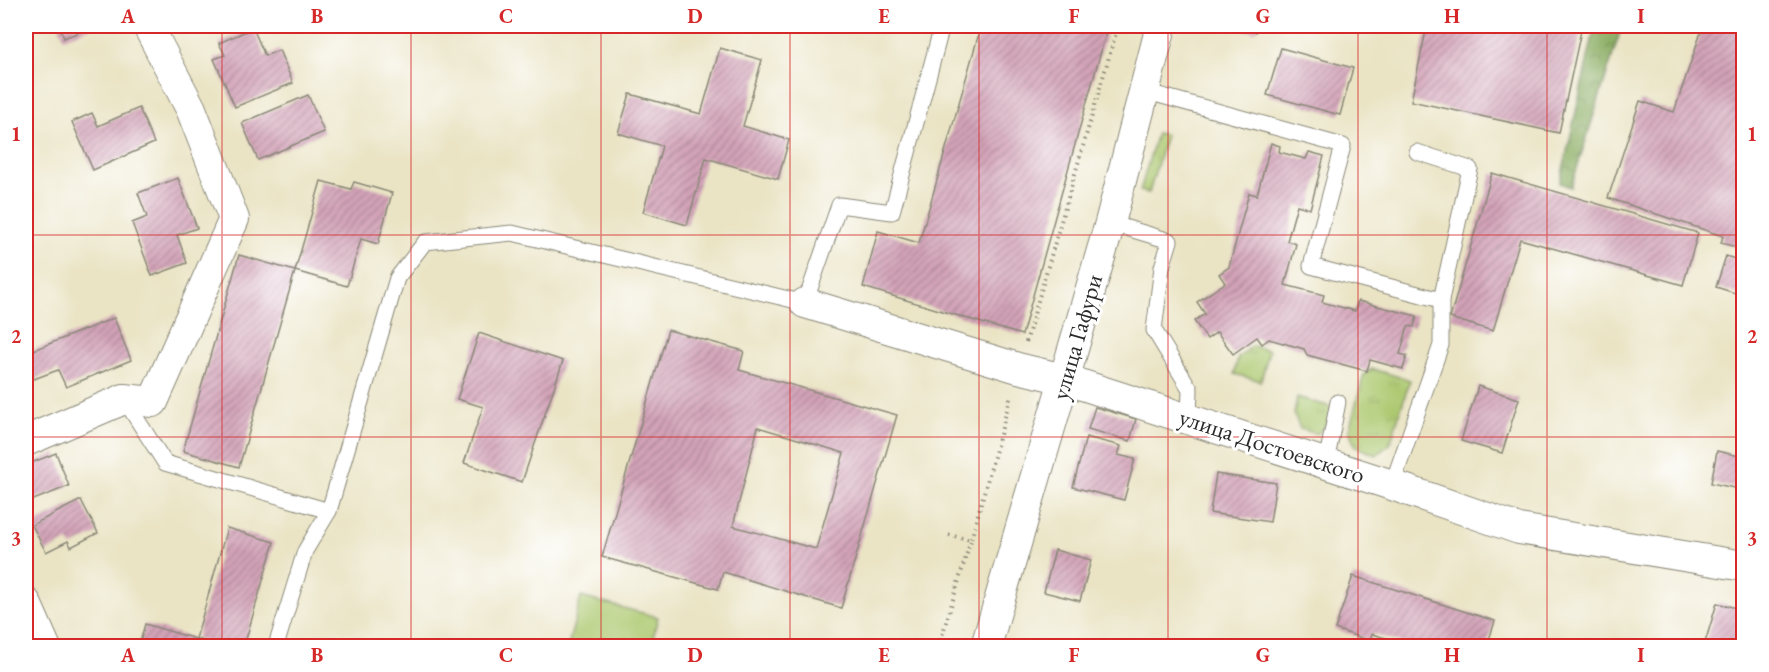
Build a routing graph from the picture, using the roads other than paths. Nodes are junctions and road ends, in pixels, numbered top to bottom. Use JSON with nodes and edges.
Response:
{"nodes":[{"id":1,"x":148,"y":26,"type":"edge"},
{"id":2,"x":942,"y":26,"type":"edge"},
{"id":3,"x":1161,"y":26,"type":"edge"},
{"id":4,"x":1144,"y":91,"type":"junction"},
{"id":5,"x":1417,"y":153,"type":"dead end"},
{"id":6,"x":1110,"y":223,"type":"junction"},
{"id":7,"x":1441,"y":300,"type":"junction"},
{"id":8,"x":805,"y":303,"type":"junction"},
{"id":9,"x":1064,"y":379,"type":"junction"},
{"id":10,"x":124,"y":399,"type":"junction"},
{"id":11,"x":1338,"y":402,"type":"dead end"},
{"id":12,"x":1189,"y":419,"type":"junction"},
{"id":13,"x":26,"y":441,"type":"edge"},
{"id":14,"x":1326,"y":464,"type":"junction"},
{"id":15,"x":1392,"y":485,"type":"junction"},
{"id":16,"x":329,"y":511,"type":"junction"},
{"id":17,"x":1743,"y":566,"type":"edge"},
{"id":18,"x":26,"y":603,"type":"edge"},
{"id":19,"x":45,"y":646,"type":"edge"},
{"id":20,"x":276,"y":646,"type":"edge"},
{"id":21,"x":986,"y":646,"type":"edge"}],
"edges":[{"from":1,"to":10,"type":"street"},
{"from":2,"to":8,"type":"lane"},
{"from":3,"to":4,"type":"street","name":"улица Гафури"},
{"from":4,"to":6,"type":"street","name":"улица Гафури"},
{"from":4,"to":7,"type":"lane"},
{"from":5,"to":7,"type":"lane"},
{"from":6,"to":9,"type":"street","name":"улица Гафури"},
{"from":6,"to":12,"type":"lane"},
{"from":7,"to":15,"type":"lane"},
{"from":8,"to":9,"type":"street","name":"улица Достоевского"},
{"from":8,"to":16,"type":"lane"},
{"from":9,"to":12,"type":"street","name":"улица Достоевского"},
{"from":9,"to":21,"type":"street","name":"улица Гафури"},
{"from":10,"to":13,"type":"street"},
{"from":10,"to":16,"type":"lane"},
{"from":11,"to":14,"type":"lane"},
{"from":12,"to":14,"type":"street","name":"улица Достоевского"},
{"from":14,"to":15,"type":"street","name":"улица Достоевского"},
{"from":15,"to":17,"type":"street","name":"улица Достоевского"},
{"from":16,"to":20,"type":"lane"},
{"from":18,"to":19,"type":"street"}]}
